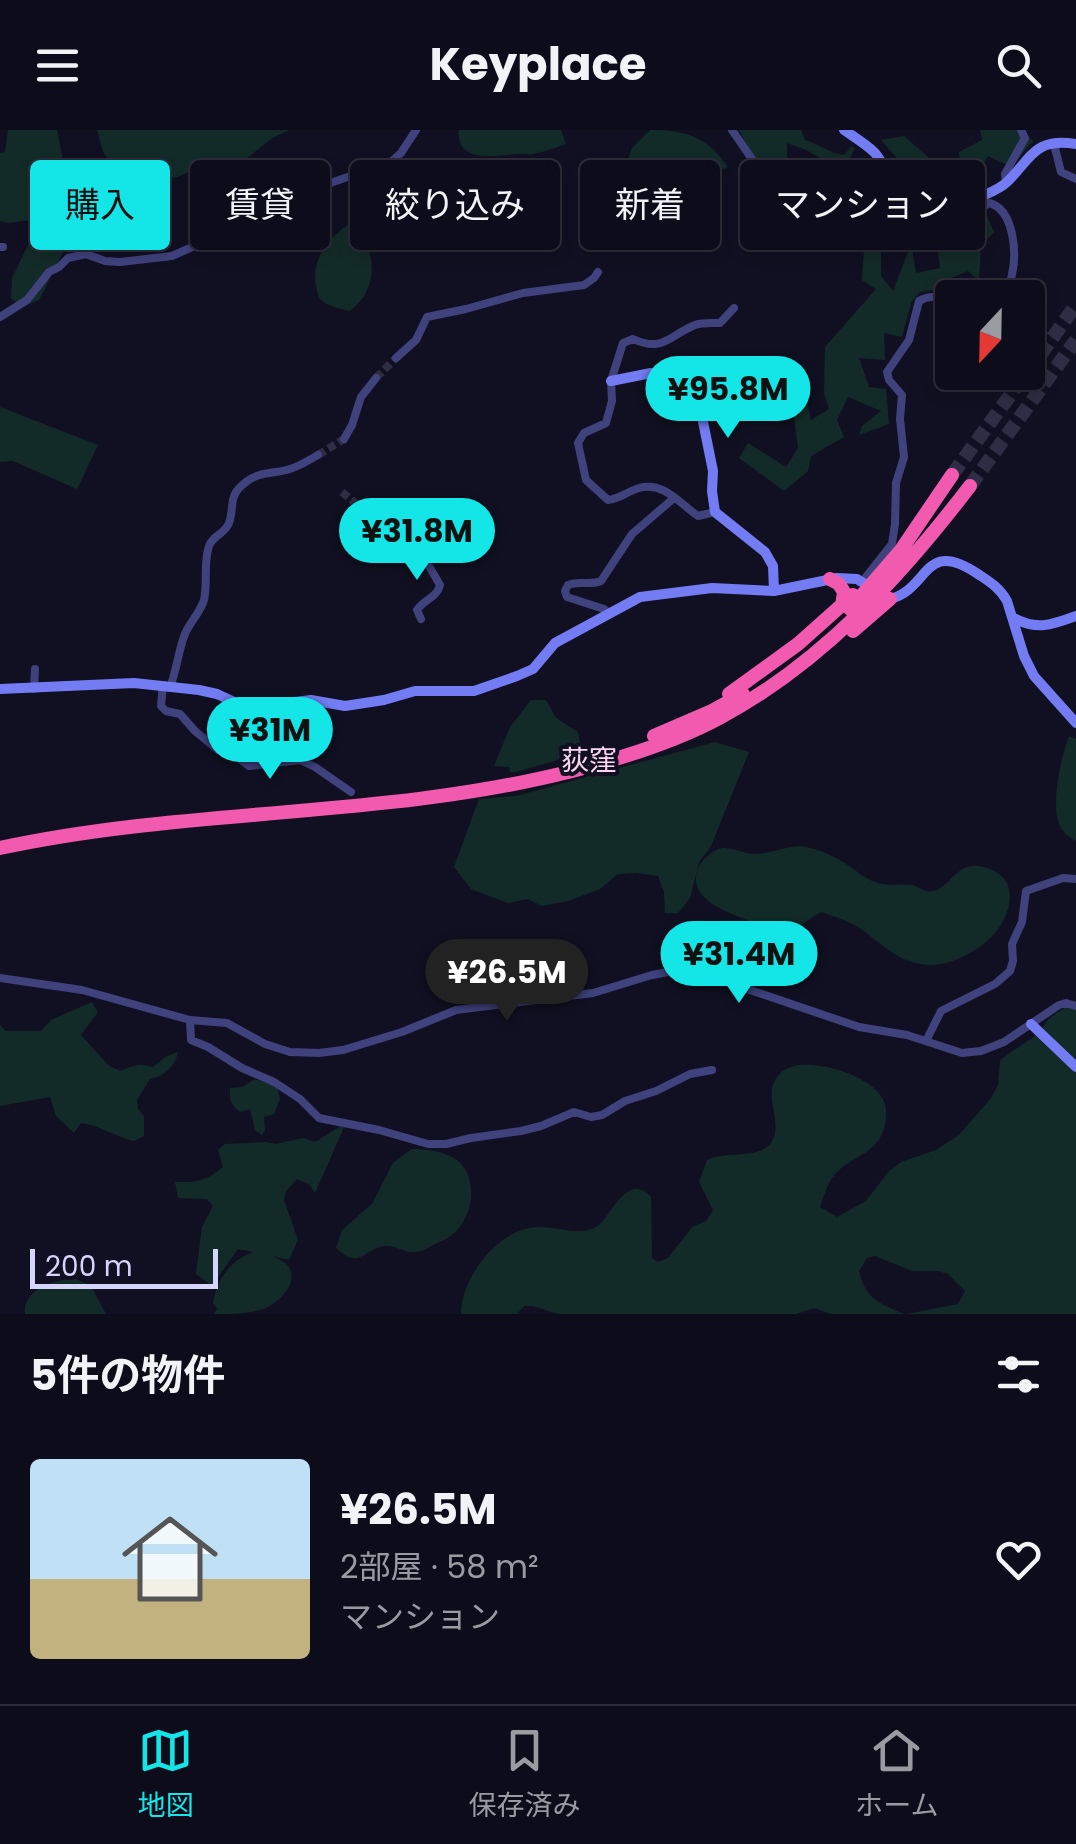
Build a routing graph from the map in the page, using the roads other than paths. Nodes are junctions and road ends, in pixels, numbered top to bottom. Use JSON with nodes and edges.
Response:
{"nodes":[{"id":1,"x":416,"y":130,"type":"edge"},
{"id":2,"x":732,"y":130,"type":"edge"},
{"id":3,"x":844,"y":130,"type":"edge"},
{"id":4,"x":1021,"y":130,"type":"edge"},
{"id":5,"x":1054,"y":144,"type":"junction"},
{"id":6,"x":1076,"y":144,"type":"edge"},
{"id":7,"x":753,"y":160,"type":"edge"},
{"id":8,"x":880,"y":160,"type":"edge"},
{"id":9,"x":1076,"y":179,"type":"edge"},
{"id":10,"x":1006,"y":183,"type":"junction"},
{"id":11,"x":985,"y":194,"type":"edge"},
{"id":12,"x":985,"y":206,"type":"edge"},
{"id":13,"x":598,"y":272,"type":"dead end"},
{"id":14,"x":1011,"y":280,"type":"edge"},
{"id":15,"x":935,"y":296,"type":"edge"},
{"id":16,"x":734,"y":308,"type":"dead end"},
{"id":17,"x":0,"y":317,"type":"edge"},
{"id":18,"x":396,"y":358,"type":"tunnel mouth"},
{"id":19,"x":376,"y":378,"type":"tunnel mouth"},
{"id":20,"x":612,"y":382,"type":"junction"},
{"id":21,"x":344,"y":439,"type":"tunnel mouth"},
{"id":22,"x":318,"y":455,"type":"tunnel mouth"},
{"id":23,"x":952,"y":475,"type":"tunnel mouth"},
{"id":24,"x":970,"y":486,"type":"tunnel mouth"},
{"id":25,"x":674,"y":498,"type":"junction"},
{"id":26,"x":716,"y":512,"type":"junction"},
{"id":27,"x":414,"y":528,"type":"dead end"},
{"id":28,"x":830,"y":579,"type":"junction"},
{"id":29,"x":877,"y":585,"type":"junction"},
{"id":30,"x":774,"y":590,"type":"junction"},
{"id":31,"x":842,"y":607,"type":"junction"},
{"id":32,"x":609,"y":613,"type":"junction"},
{"id":33,"x":1076,"y":616,"type":"edge"},
{"id":34,"x":1012,"y":617,"type":"junction"},
{"id":35,"x":421,"y":619,"type":"dead end"},
{"id":36,"x":816,"y":647,"type":"junction"},
{"id":37,"x":36,"y":669,"type":"dead end"},
{"id":38,"x":166,"y":686,"type":"junction"},
{"id":39,"x":0,"y":689,"type":"edge"},
{"id":40,"x":34,"y":689,"type":"junction"},
{"id":41,"x":750,"y":700,"type":"junction"},
{"id":42,"x":1076,"y":722,"type":"edge"},
{"id":43,"x":641,"y":742,"type":"junction"},
{"id":44,"x":351,"y":792,"type":"dead end"},
{"id":45,"x":300,"y":808,"type":"junction"},
{"id":46,"x":127,"y":824,"type":"junction"},
{"id":47,"x":0,"y":840,"type":"edge"},
{"id":48,"x":0,"y":848,"type":"edge"},
{"id":49,"x":1076,"y":878,"type":"edge"},
{"id":50,"x":0,"y":978,"type":"edge"},
{"id":51,"x":1076,"y":1006,"type":"edge"},
{"id":52,"x":190,"y":1020,"type":"junction"},
{"id":53,"x":1031,"y":1024,"type":"junction"},
{"id":54,"x":926,"y":1040,"type":"junction"},
{"id":55,"x":1076,"y":1067,"type":"edge"},
{"id":56,"x":712,"y":1070,"type":"dead end"}],
"edges":[{"from":1,"to":17,"type":"street"},
{"from":2,"to":7,"type":"street"},
{"from":3,"to":8,"type":"street"},
{"from":4,"to":10,"type":"street"},
{"from":5,"to":6,"type":"street"},
{"from":5,"to":9,"type":"street"},
{"from":5,"to":10,"type":"street"},
{"from":10,"to":11,"type":"street"},
{"from":12,"to":14,"type":"street"},
{"from":13,"to":18,"type":"street"},
{"from":15,"to":29,"type":"street"},
{"from":16,"to":20,"type":"street"},
{"from":19,"to":21,"type":"street"},
{"from":20,"to":25,"type":"street"},
{"from":20,"to":26,"type":"street"},
{"from":22,"to":38,"type":"street"},
{"from":23,"to":29,"type":"highway"},
{"from":24,"to":29,"type":"highway"},
{"from":25,"to":26,"type":"street"},
{"from":25,"to":32,"type":"street"},
{"from":26,"to":30,"type":"street"},
{"from":27,"to":35,"type":"street"},
{"from":28,"to":29,"type":"street"},
{"from":28,"to":30,"type":"street"},
{"from":28,"to":31,"type":"highway"},
{"from":29,"to":31,"type":"highway"},
{"from":29,"to":34,"type":"street"},
{"from":29,"to":36,"type":"highway"},
{"from":29,"to":41,"type":"highway"},
{"from":30,"to":32,"type":"street"},
{"from":31,"to":43,"type":"highway"},
{"from":32,"to":38,"type":"street"},
{"from":33,"to":34,"type":"street"},
{"from":34,"to":42,"type":"street"},
{"from":36,"to":41,"type":"highway"},
{"from":36,"to":43,"type":"highway"},
{"from":37,"to":40,"type":"street"},
{"from":38,"to":40,"type":"street"},
{"from":38,"to":44,"type":"street"},
{"from":39,"to":40,"type":"street"},
{"from":41,"to":45,"type":"highway"},
{"from":43,"to":45,"type":"highway"},
{"from":45,"to":46,"type":"highway"},
{"from":46,"to":47,"type":"highway"},
{"from":46,"to":48,"type":"highway"},
{"from":49,"to":54,"type":"street"},
{"from":50,"to":52,"type":"street"},
{"from":51,"to":53,"type":"street"},
{"from":52,"to":54,"type":"street"},
{"from":52,"to":56,"type":"street"},
{"from":53,"to":54,"type":"street"},
{"from":53,"to":55,"type":"street"}]}
